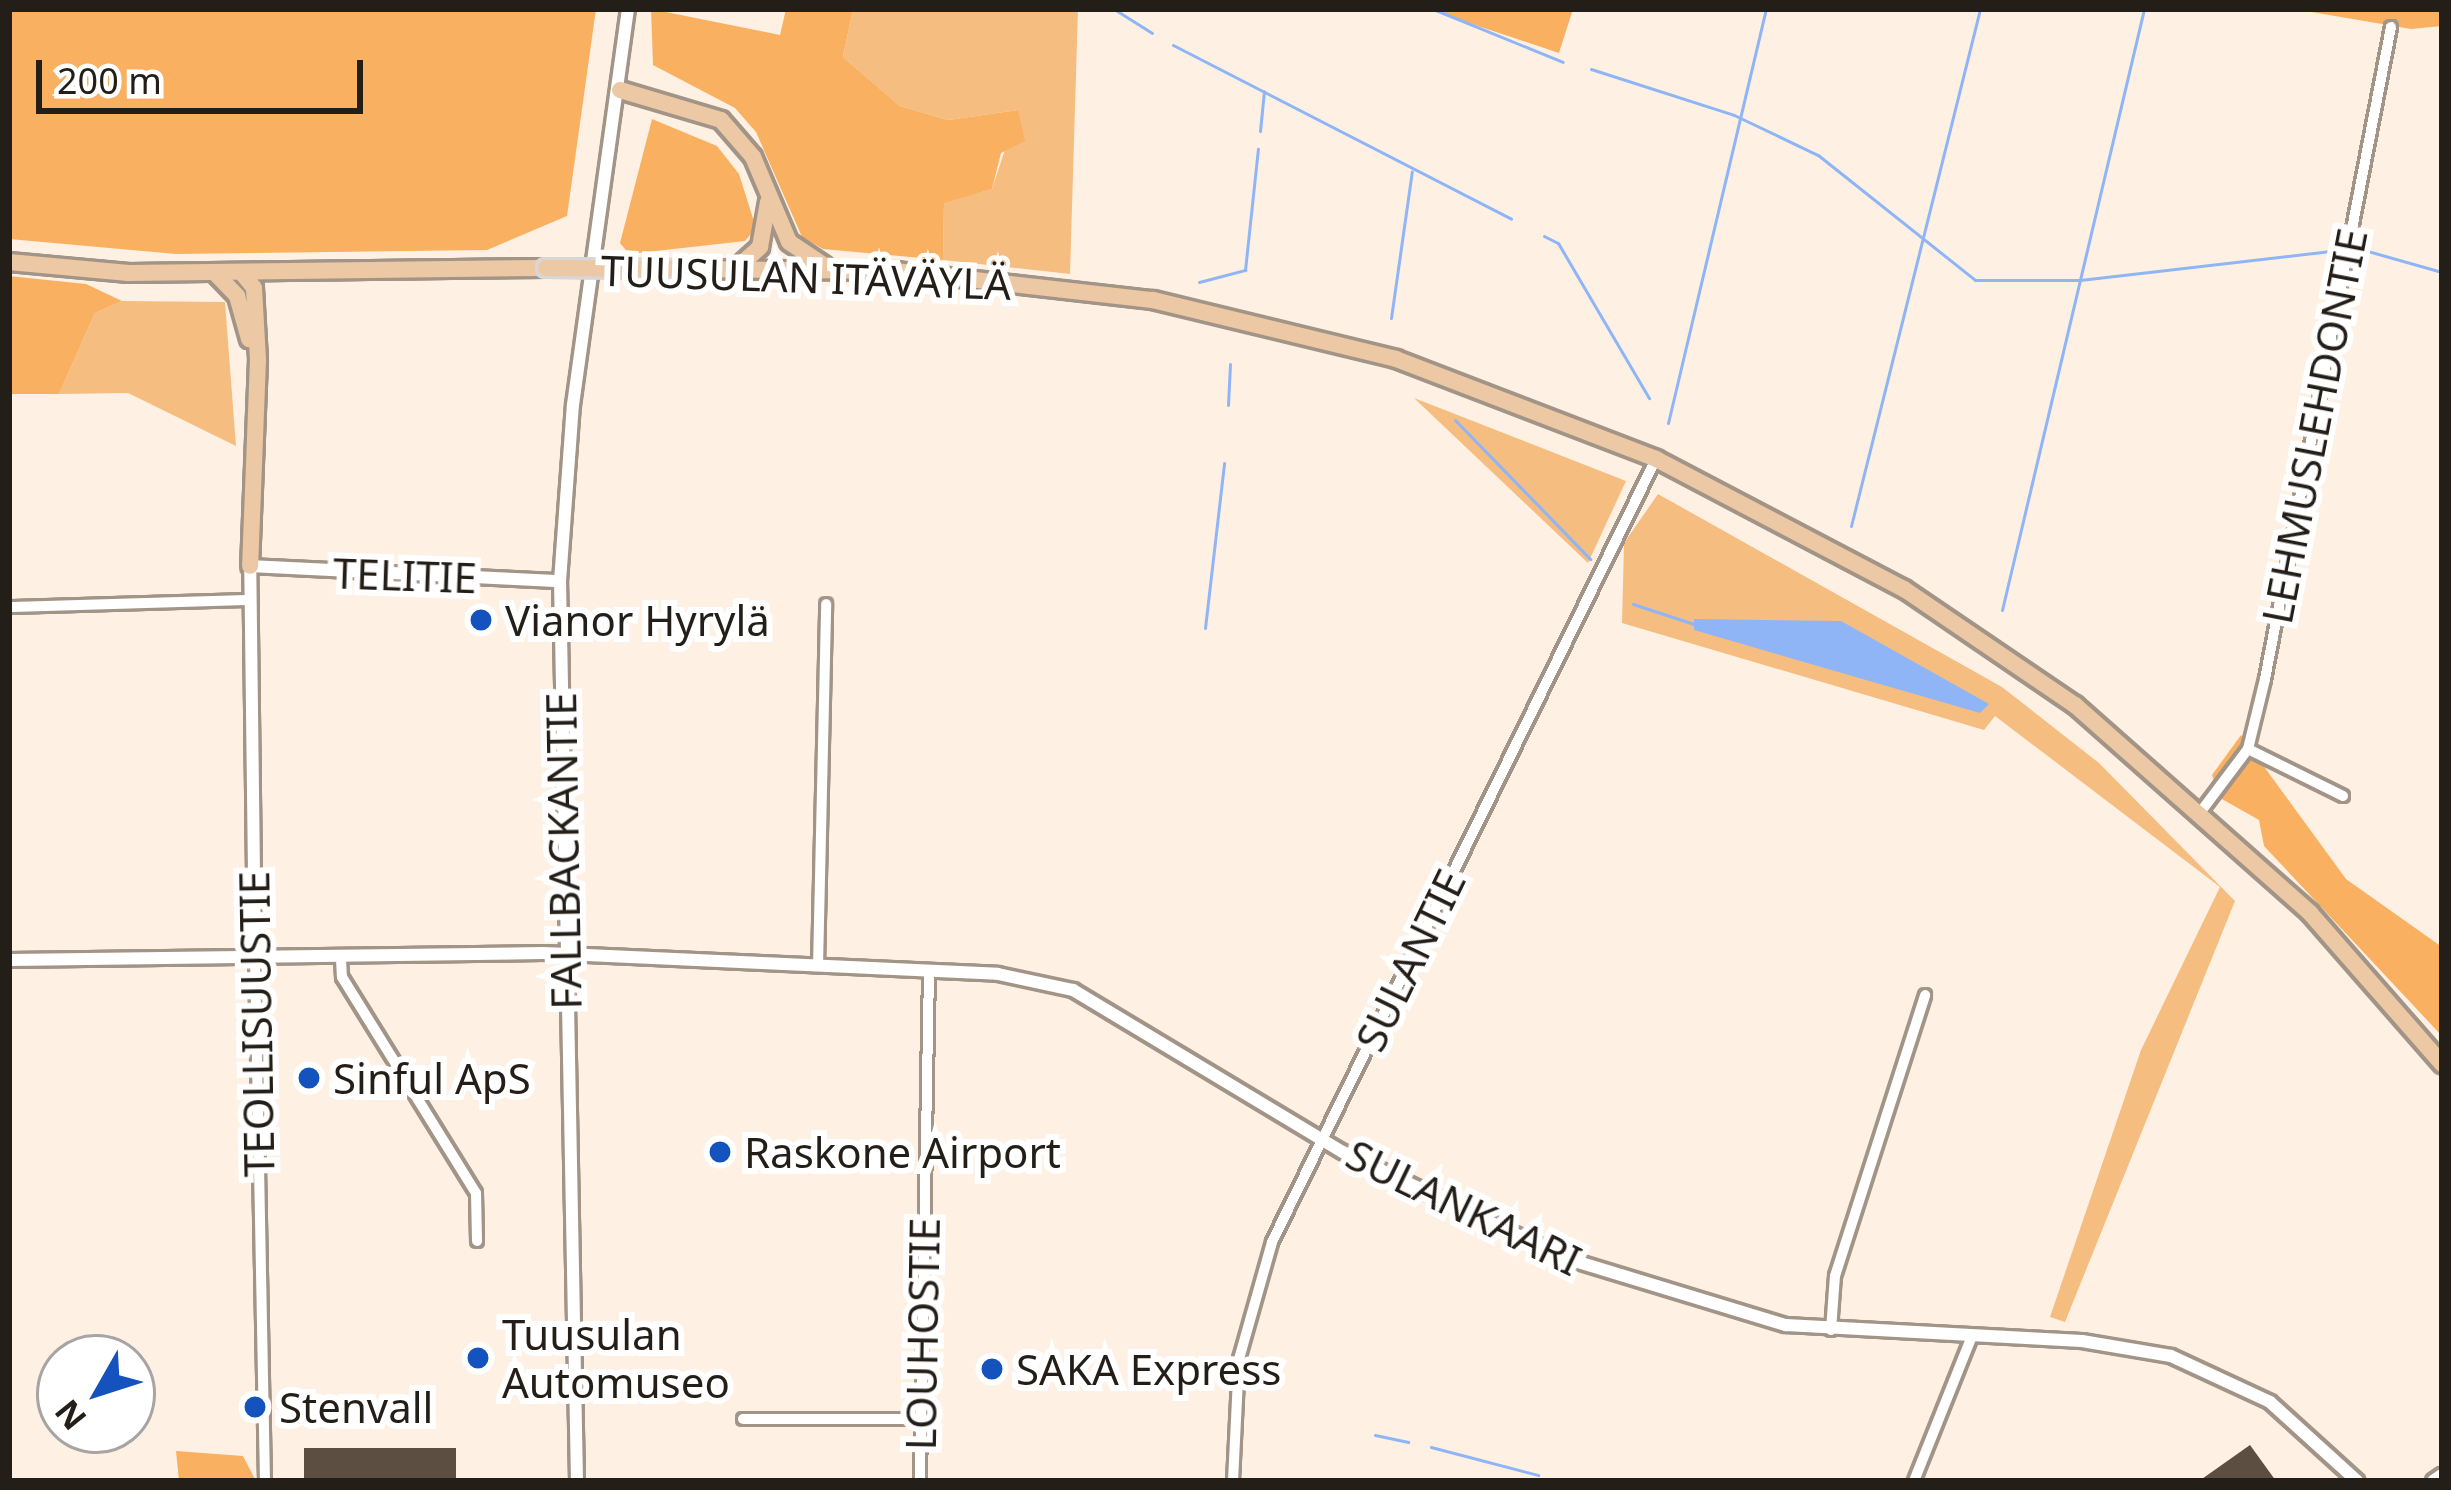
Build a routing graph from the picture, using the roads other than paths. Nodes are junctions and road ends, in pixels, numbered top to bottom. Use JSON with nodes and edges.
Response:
{"nodes":[{"id":1,"x":628,"y":9,"type":"edge"},
{"id":2,"x":2392,"y":27,"type":"dead end"},
{"id":3,"x":620,"y":89,"type":"junction"},
{"id":4,"x":768,"y":201,"type":"junction"},
{"id":5,"x":9,"y":262,"type":"edge"},
{"id":6,"x":831,"y":268,"type":"junction"},
{"id":7,"x":734,"y":269,"type":"junction"},
{"id":8,"x":293,"y":272,"type":"junction"},
{"id":9,"x":215,"y":273,"type":"junction"},
{"id":10,"x":242,"y":273,"type":"junction"},
{"id":11,"x":257,"y":423,"type":"junction"},
{"id":12,"x":1655,"y":459,"type":"junction"},
{"id":13,"x":250,"y":566,"type":"junction"},
{"id":14,"x":560,"y":581,"type":"junction"},
{"id":15,"x":250,"y":600,"type":"junction"},
{"id":16,"x":826,"y":604,"type":"dead end"},
{"id":17,"x":9,"y":607,"type":"edge"},
{"id":18,"x":2248,"y":749,"type":"junction"},
{"id":19,"x":2342,"y":796,"type":"dead end"},
{"id":20,"x":2202,"y":810,"type":"junction"},
{"id":21,"x":563,"y":955,"type":"junction"},
{"id":22,"x":255,"y":956,"type":"junction"},
{"id":23,"x":341,"y":959,"type":"junction"},
{"id":24,"x":9,"y":960,"type":"edge"},
{"id":25,"x":818,"y":966,"type":"junction"},
{"id":26,"x":929,"y":971,"type":"junction"},
{"id":27,"x":1925,"y":995,"type":"dead end"},
{"id":28,"x":2442,"y":1064,"type":"edge"},
{"id":29,"x":1324,"y":1138,"type":"junction"},
{"id":30,"x":477,"y":1241,"type":"dead end"},
{"id":31,"x":1831,"y":1330,"type":"junction"},
{"id":32,"x":1972,"y":1336,"type":"junction"},
{"id":33,"x":743,"y":1419,"type":"dead end"},
{"id":34,"x":921,"y":1419,"type":"junction"},
{"id":35,"x":2442,"y":1475,"type":"edge"},
{"id":36,"x":265,"y":1481,"type":"edge"},
{"id":37,"x":577,"y":1481,"type":"edge"},
{"id":38,"x":920,"y":1481,"type":"edge"},
{"id":39,"x":1233,"y":1481,"type":"edge"},
{"id":40,"x":1914,"y":1481,"type":"edge"},
{"id":41,"x":2357,"y":1481,"type":"edge"},
{"id":42,"x":2433,"y":1481,"type":"edge"}],
"edges":[{"from":1,"to":3,"type":"street","name":"FALLBACKANTIE"},
{"from":2,"to":18,"type":"street","name":"LEHMUSLEHDONTIE"},
{"from":3,"to":4,"type":"main road"},
{"from":3,"to":14,"type":"street","name":"FALLBACKANTIE"},
{"from":4,"to":6,"type":"main road"},
{"from":4,"to":7,"type":"main road"},
{"from":5,"to":9,"type":"main road","name":"TUUSULAN ITÄVÄYLÄ"},
{"from":6,"to":7,"type":"main road","name":"TUUSULAN ITÄVÄYLÄ"},
{"from":6,"to":12,"type":"main road","name":"TUUSULAN ITÄVÄYLÄ"},
{"from":7,"to":8,"type":"main road","name":"TUUSULAN ITÄVÄYLÄ","bridge":true},
{"from":8,"to":10,"type":"main road","name":"TUUSULAN ITÄVÄYLÄ"},
{"from":8,"to":11,"type":"main road"},
{"from":9,"to":10,"type":"main road","name":"TUUSULAN ITÄVÄYLÄ"},
{"from":9,"to":11,"type":"main road"},
{"from":10,"to":11,"type":"main road"},
{"from":11,"to":13,"type":"main road"},
{"from":12,"to":20,"type":"main road","name":"TUUSULAN ITÄVÄYLÄ"},
{"from":12,"to":29,"type":"street","name":"SULANTIE"},
{"from":13,"to":14,"type":"street","name":"TELITIE"},
{"from":13,"to":15,"type":"street","name":"TEOLLISUUSTIE"},
{"from":14,"to":21,"type":"street","name":"FALLBACKANTIE"},
{"from":15,"to":17,"type":"street"},
{"from":15,"to":22,"type":"street","name":"TEOLLISUUSTIE"},
{"from":16,"to":25,"type":"street"},
{"from":18,"to":19,"type":"street"},
{"from":18,"to":20,"type":"street","name":"LEHMUSLEHDONTIE"},
{"from":20,"to":28,"type":"main road","name":"TUUSULAN ITÄVÄYLÄ"},
{"from":21,"to":23,"type":"street","name":"SULANKAARI"},
{"from":21,"to":25,"type":"street","name":"SULANKAARI"},
{"from":21,"to":37,"type":"street","name":"FALLBACKANTIE"},
{"from":22,"to":23,"type":"street","name":"SULANKAARI"},
{"from":22,"to":24,"type":"street","name":"SULANKAARI"},
{"from":22,"to":36,"type":"street","name":"TEOLLISUUSTIE"},
{"from":23,"to":30,"type":"street"},
{"from":25,"to":26,"type":"street","name":"SULANKAARI"},
{"from":26,"to":29,"type":"street","name":"SULANKAARI"},
{"from":26,"to":34,"type":"street","name":"LOUHOSTIE"},
{"from":27,"to":31,"type":"street"},
{"from":29,"to":31,"type":"street","name":"SULANKAARI"},
{"from":29,"to":39,"type":"street","name":"SULANTIE"},
{"from":31,"to":32,"type":"street","name":"SULANKAARI"},
{"from":32,"to":40,"type":"street"},
{"from":32,"to":41,"type":"street","name":"SULANKAARI"},
{"from":33,"to":34,"type":"street"},
{"from":34,"to":38,"type":"street","name":"LOUHOSTIE"},
{"from":35,"to":42,"type":"street"}]}
